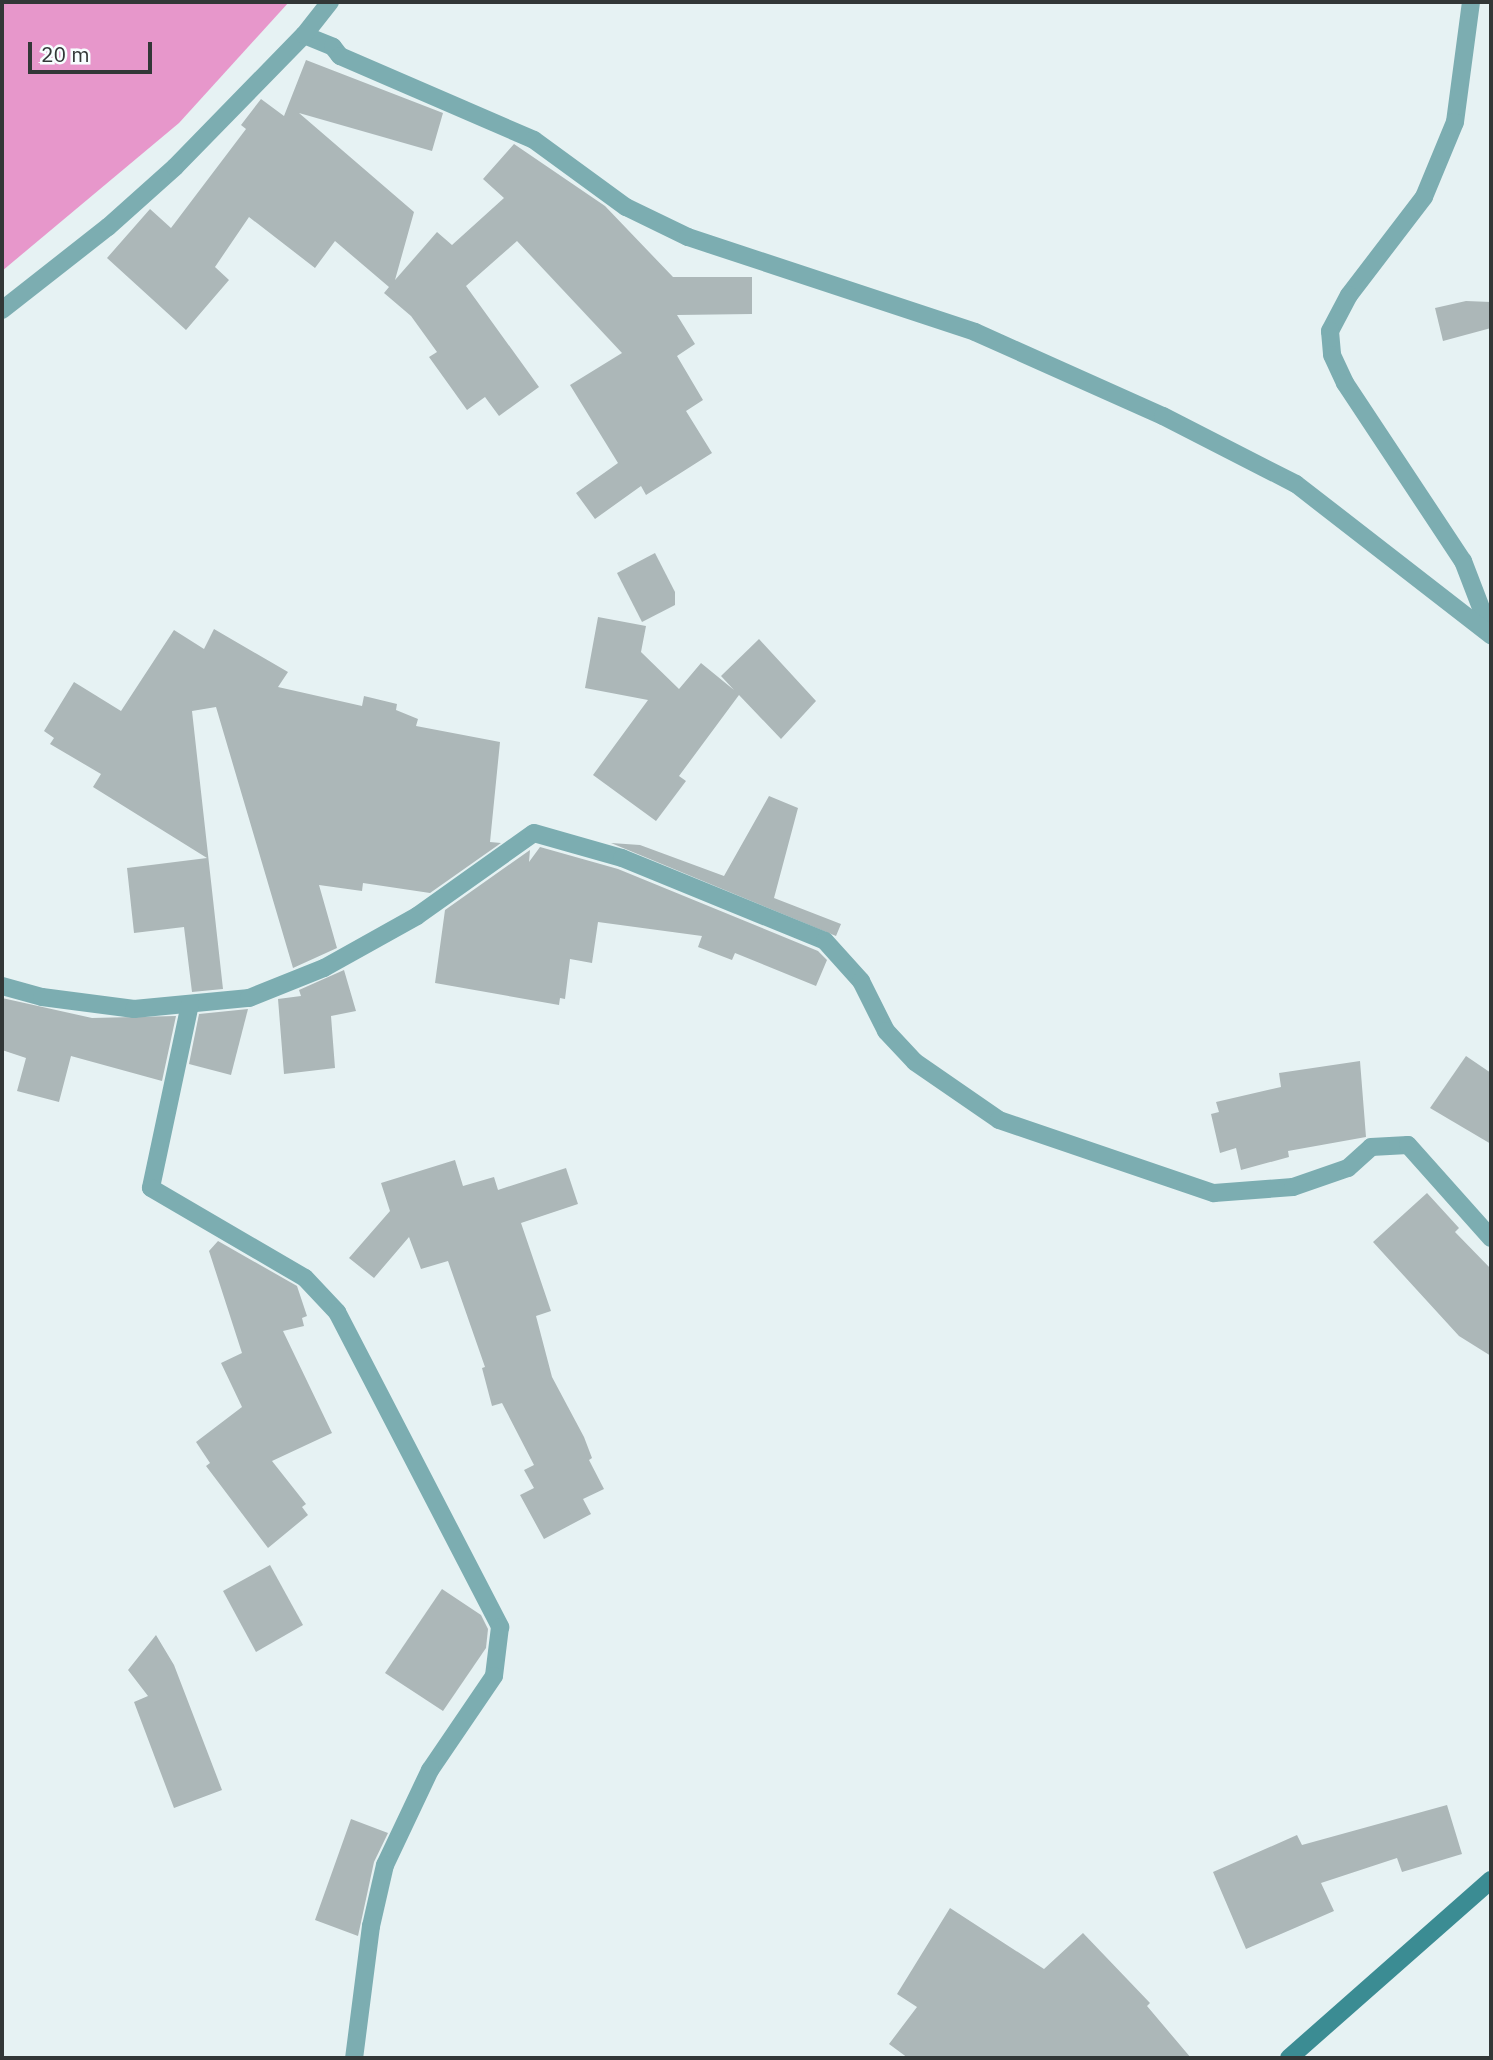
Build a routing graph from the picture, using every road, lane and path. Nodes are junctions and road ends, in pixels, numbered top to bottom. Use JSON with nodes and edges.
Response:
{"nodes":[{"id":1,"x":330,"y":2,"type":"edge"},
{"id":2,"x":1471,"y":2,"type":"edge"},
{"id":3,"x":304,"y":35,"type":"junction"},
{"id":4,"x":2,"y":310,"type":"edge"},
{"id":5,"x":1491,"y":635,"type":"edge"},
{"id":6,"x":2,"y":986,"type":"edge"},
{"id":7,"x":190,"y":1004,"type":"junction"},
{"id":8,"x":1491,"y":1238,"type":"edge"},
{"id":9,"x":1491,"y":1880,"type":"edge"},
{"id":10,"x":355,"y":2058,"type":"edge"},
{"id":11,"x":1289,"y":2058,"type":"edge"}],
"edges":[{"from":1,"to":3,"type":"street"},
{"from":2,"to":5,"type":"street"},
{"from":3,"to":4,"type":"street"},
{"from":3,"to":5,"type":"street"},
{"from":6,"to":7,"type":"street"},
{"from":7,"to":8,"type":"street"},
{"from":7,"to":10,"type":"street"},
{"from":9,"to":11,"type":"main road"}]}
